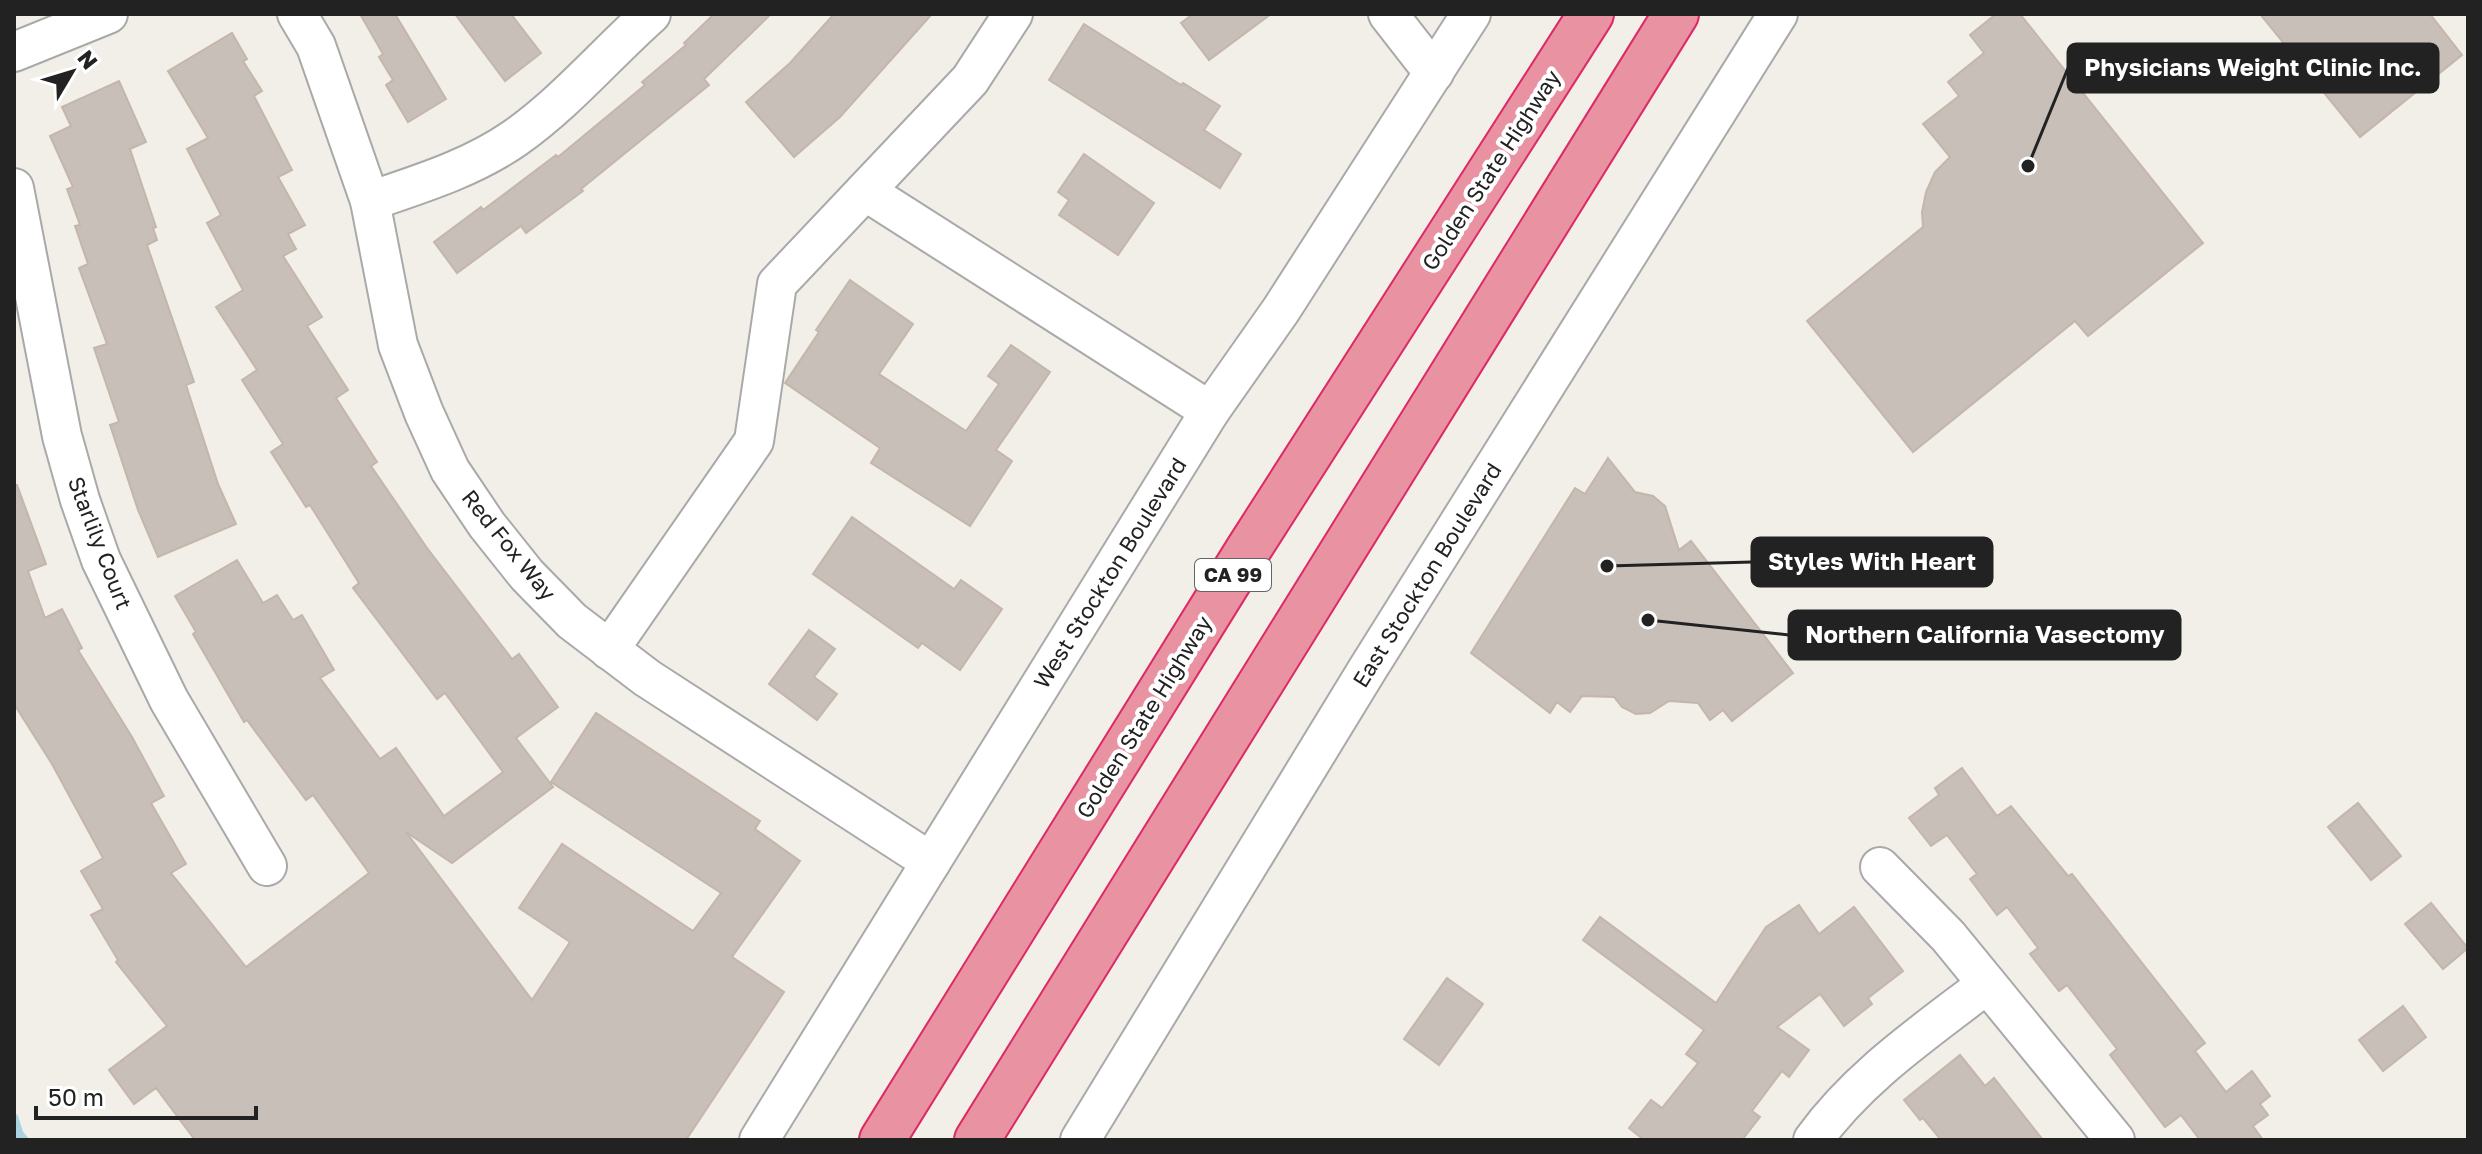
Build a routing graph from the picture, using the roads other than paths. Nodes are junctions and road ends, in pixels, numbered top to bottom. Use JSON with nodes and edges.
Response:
{"nodes":[{"id":1,"x":108,"y":14,"type":"edge"},
{"id":2,"x":297,"y":14,"type":"edge"},
{"id":3,"x":1013,"y":14,"type":"edge"},
{"id":4,"x":1388,"y":14,"type":"edge"},
{"id":5,"x":1471,"y":14,"type":"edge"},
{"id":6,"x":1591,"y":14,"type":"edge"},
{"id":7,"x":1676,"y":14,"type":"edge"},
{"id":8,"x":1778,"y":14,"type":"edge"},
{"id":9,"x":630,"y":20,"type":"edge"},
{"id":10,"x":14,"y":52,"type":"edge"},
{"id":11,"x":1434,"y":73,"type":"junction"},
{"id":12,"x":14,"y":188,"type":"edge"},
{"id":13,"x":865,"y":191,"type":"junction"},
{"id":14,"x":370,"y":201,"type":"junction"},
{"id":15,"x":1210,"y":411,"type":"junction"},
{"id":16,"x":609,"y":650,"type":"junction"},
{"id":17,"x":931,"y":862,"type":"junction"},
{"id":18,"x":267,"y":866,"type":"dead end"},
{"id":19,"x":1880,"y":867,"type":"dead end"},
{"id":20,"x":1987,"y":984,"type":"junction"},
{"id":21,"x":759,"y":1140,"type":"edge"},
{"id":22,"x":882,"y":1140,"type":"edge"},
{"id":23,"x":977,"y":1140,"type":"edge"},
{"id":24,"x":1080,"y":1140,"type":"edge"},
{"id":25,"x":1813,"y":1140,"type":"edge"},
{"id":26,"x":2115,"y":1140,"type":"edge"}],
"edges":[{"from":1,"to":10,"type":"street"},
{"from":2,"to":14,"type":"street","name":"Red Fox Way"},
{"from":3,"to":13,"type":"street"},
{"from":4,"to":11,"type":"street"},
{"from":5,"to":11,"type":"street","name":"West Stockton Boulevard"},
{"from":6,"to":22,"type":"highway","name":"Golden State Highway","number":"CA 99"},
{"from":7,"to":23,"type":"highway"},
{"from":8,"to":24,"type":"street","name":"East Stockton Boulevard"},
{"from":9,"to":14,"type":"street"},
{"from":11,"to":15,"type":"street","name":"West Stockton Boulevard"},
{"from":12,"to":18,"type":"street","name":"Starlily Court"},
{"from":13,"to":15,"type":"street"},
{"from":13,"to":16,"type":"street"},
{"from":14,"to":16,"type":"street","name":"Red Fox Way"},
{"from":15,"to":17,"type":"street","name":"West Stockton Boulevard"},
{"from":16,"to":17,"type":"street","name":"Red Fox Way"},
{"from":17,"to":21,"type":"street","name":"West Stockton Boulevard"},
{"from":19,"to":20,"type":"street"},
{"from":20,"to":25,"type":"street"},
{"from":20,"to":26,"type":"street"}]}
